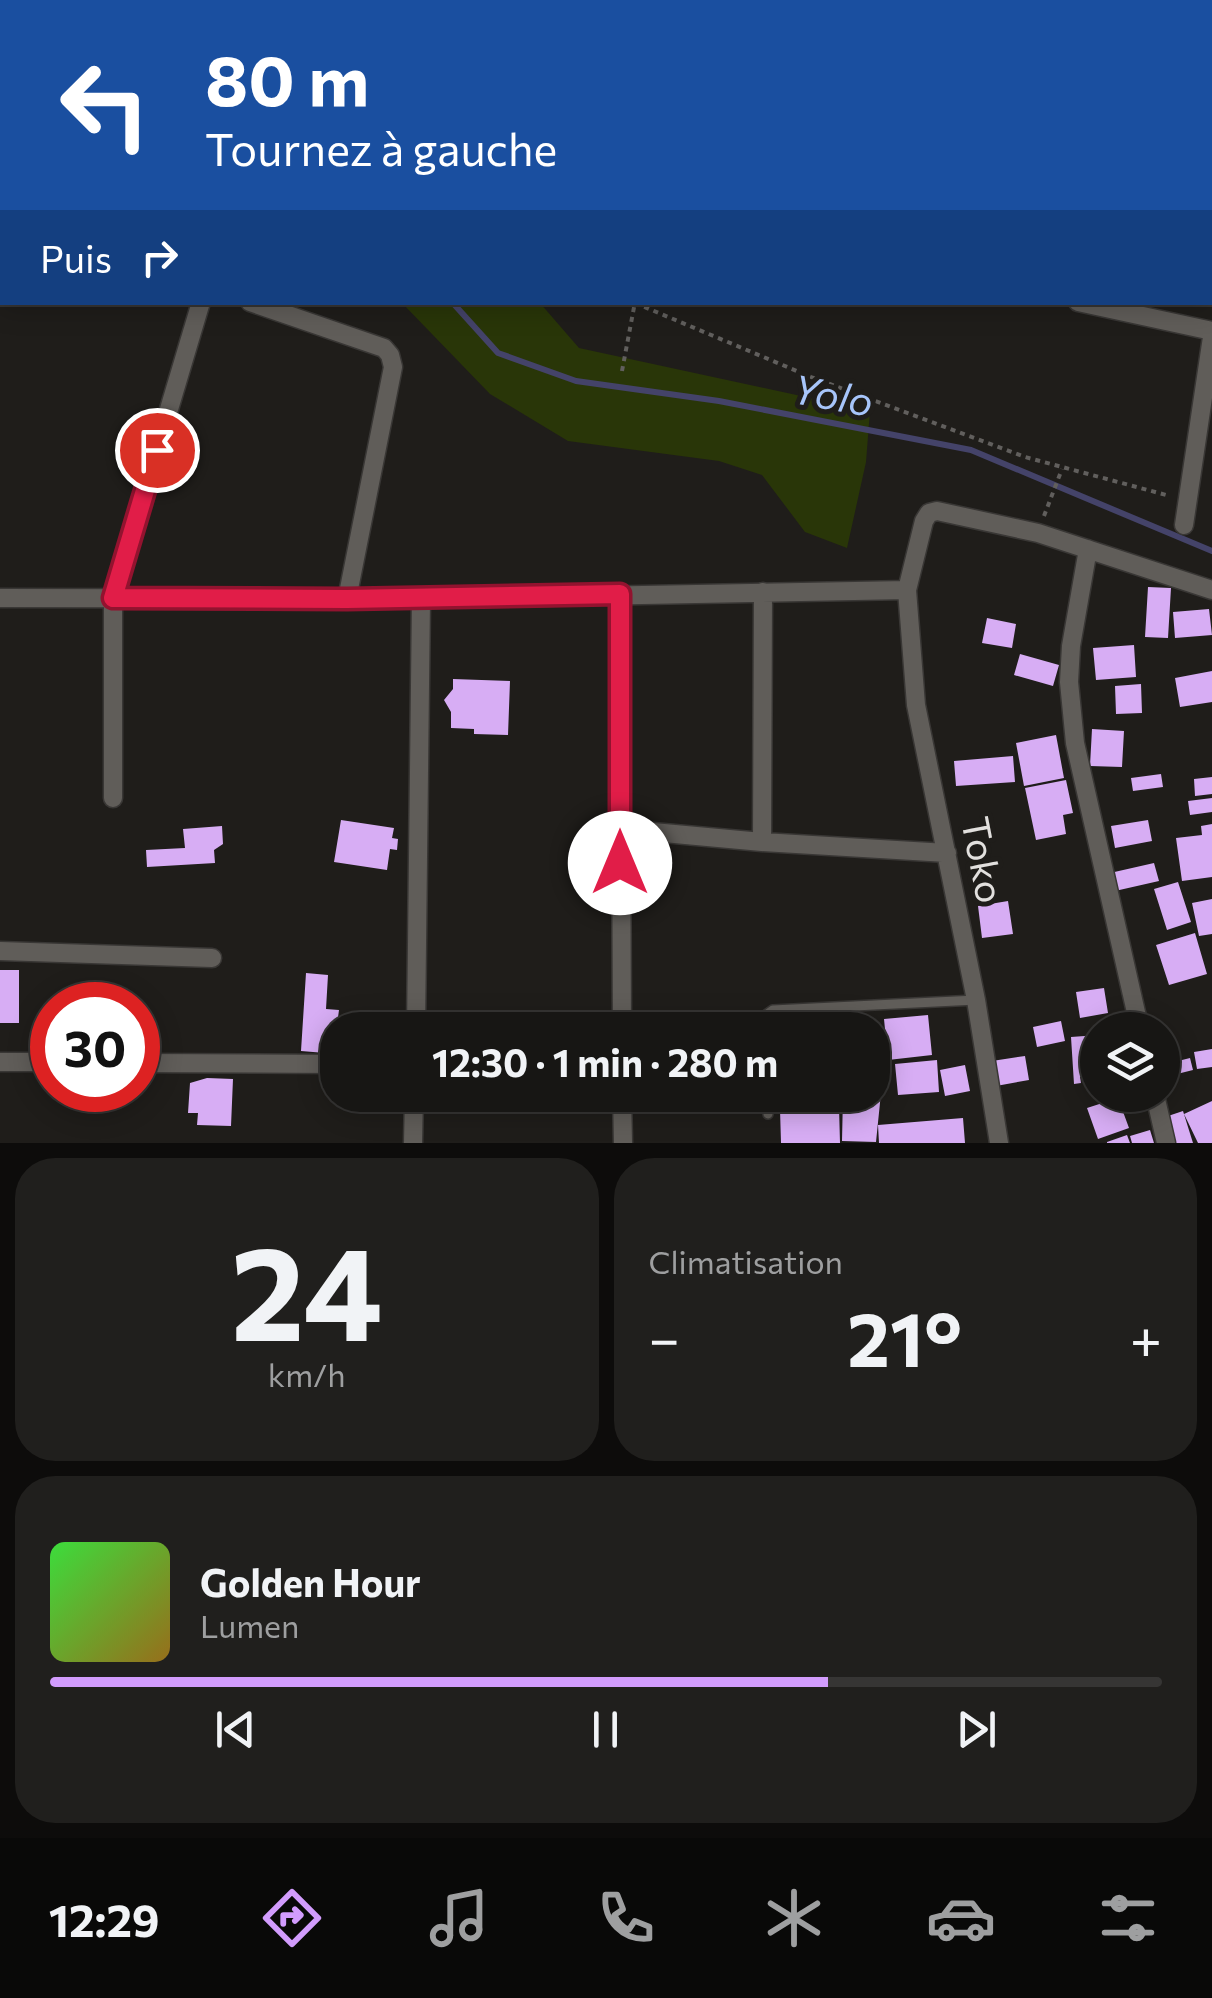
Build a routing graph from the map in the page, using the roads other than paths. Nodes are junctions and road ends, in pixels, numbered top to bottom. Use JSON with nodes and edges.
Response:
{"nodes":[{"id":1,"x":200,"y":305,"type":"edge"},
{"id":2,"x":259,"y":305,"type":"edge"},
{"id":3,"x":1091,"y":305,"type":"edge"},
{"id":4,"x":1212,"y":334,"type":"edge"},
{"id":5,"x":1184,"y":524,"type":"dead end"},
{"id":6,"x":1088,"y":549,"type":"junction"},
{"id":7,"x":907,"y":590,"type":"junction"},
{"id":8,"x":1212,"y":591,"type":"edge"},
{"id":9,"x":764,"y":592,"type":"junction"},
{"id":10,"x":620,"y":594,"type":"junction"},
{"id":11,"x":0,"y":598,"type":"edge"},
{"id":12,"x":113,"y":598,"type":"junction"},
{"id":13,"x":347,"y":599,"type":"junction"},
{"id":14,"x":421,"y":599,"type":"junction"},
{"id":15,"x":113,"y":798,"type":"dead end"},
{"id":16,"x":620,"y":829,"type":"junction"},
{"id":17,"x":762,"y":842,"type":"junction"},
{"id":18,"x":948,"y":852,"type":"junction"},
{"id":19,"x":0,"y":951,"type":"edge"},
{"id":20,"x":212,"y":958,"type":"dead end"},
{"id":21,"x":976,"y":1000,"type":"junction"},
{"id":22,"x":416,"y":1012,"type":"edge"},
{"id":23,"x":622,"y":1012,"type":"edge"},
{"id":24,"x":770,"y":1012,"type":"edge"},
{"id":25,"x":1136,"y":1012,"type":"edge"},
{"id":26,"x":0,"y":1062,"type":"edge"},
{"id":27,"x":30,"y":1062,"type":"edge"},
{"id":28,"x":160,"y":1063,"type":"edge"},
{"id":29,"x":320,"y":1064,"type":"edge"},
{"id":30,"x":414,"y":1112,"type":"edge"},
{"id":31,"x":622,"y":1112,"type":"edge"},
{"id":32,"x":1159,"y":1112,"type":"edge"},
{"id":33,"x":413,"y":1143,"type":"edge"},
{"id":34,"x":623,"y":1143,"type":"edge"},
{"id":35,"x":999,"y":1143,"type":"edge"},
{"id":36,"x":1166,"y":1143,"type":"edge"}],
"edges":[{"from":1,"to":12,"type":"street"},
{"from":2,"to":13,"type":"street"},
{"from":3,"to":4,"type":"street"},
{"from":4,"to":5,"type":"street"},
{"from":6,"to":7,"type":"street","name":"Toko"},
{"from":6,"to":8,"type":"street"},
{"from":6,"to":25,"type":"street"},
{"from":7,"to":9,"type":"street"},
{"from":7,"to":18,"type":"street","name":"Toko"},
{"from":9,"to":10,"type":"street"},
{"from":9,"to":17,"type":"street"},
{"from":10,"to":14,"type":"street"},
{"from":10,"to":16,"type":"street"},
{"from":11,"to":12,"type":"street"},
{"from":12,"to":13,"type":"street"},
{"from":12,"to":15,"type":"street"},
{"from":13,"to":14,"type":"street"},
{"from":14,"to":22,"type":"street"},
{"from":16,"to":17,"type":"street"},
{"from":16,"to":23,"type":"street"},
{"from":17,"to":18,"type":"street"},
{"from":18,"to":21,"type":"street","name":"Toko"},
{"from":19,"to":20,"type":"street"},
{"from":21,"to":24,"type":"lane"},
{"from":21,"to":35,"type":"street","name":"Toko"},
{"from":26,"to":27,"type":"street"},
{"from":28,"to":29,"type":"street"},
{"from":30,"to":33,"type":"street"},
{"from":31,"to":34,"type":"street"},
{"from":32,"to":36,"type":"street"}]}
